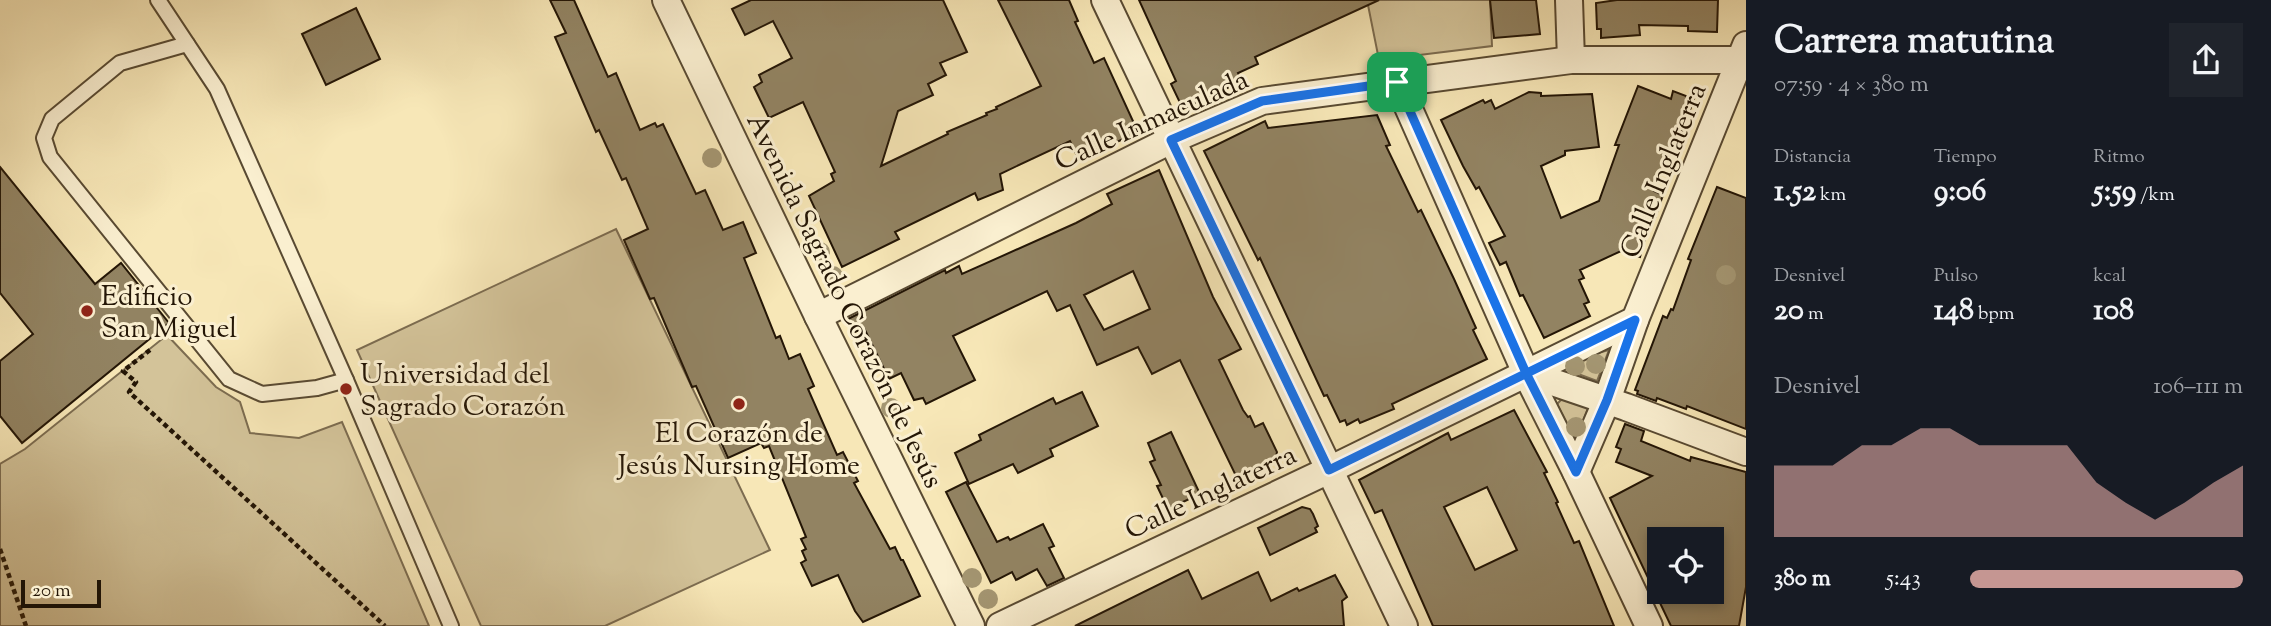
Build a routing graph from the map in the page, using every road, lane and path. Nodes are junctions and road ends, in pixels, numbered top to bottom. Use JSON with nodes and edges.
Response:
{"nodes":[{"id":1,"x":158,"y":0,"type":"edge"},
{"id":2,"x":666,"y":0,"type":"edge"},
{"id":3,"x":1105,"y":0,"type":"edge"},
{"id":4,"x":1569,"y":0,"type":"edge"},
{"id":5,"x":187,"y":44,"type":"junction"},
{"id":6,"x":1744,"y":55,"type":"edge"},
{"id":7,"x":1571,"y":60,"type":"junction"},
{"id":8,"x":1397,"y":82,"type":"junction"},
{"id":9,"x":1171,"y":140,"type":"junction"},
{"id":10,"x":818,"y":316,"type":"junction"},
{"id":11,"x":1635,"y":320,"type":"junction"},
{"id":12,"x":150,"y":350,"type":"dead end"},
{"id":13,"x":1526,"y":373,"type":"junction"},
{"id":14,"x":346,"y":380,"type":"junction"},
{"id":15,"x":1607,"y":400,"type":"junction"},
{"id":16,"x":1746,"y":452,"type":"edge"},
{"id":17,"x":1329,"y":470,"type":"junction"},
{"id":18,"x":1576,"y":472,"type":"junction"},
{"id":19,"x":0,"y":549,"type":"edge"},
{"id":20,"x":26,"y":626,"type":"edge"},
{"id":21,"x":386,"y":626,"type":"edge"},
{"id":22,"x":451,"y":626,"type":"edge"},
{"id":23,"x":971,"y":626,"type":"edge"},
{"id":24,"x":1000,"y":626,"type":"edge"},
{"id":25,"x":1404,"y":626,"type":"edge"},
{"id":26,"x":1650,"y":626,"type":"edge"}],
"edges":[{"from":1,"to":5,"type":"lane"},
{"from":2,"to":10,"type":"street","name":"Avenida Sagrado Corazón de Jesús"},
{"from":3,"to":9,"type":"street"},
{"from":4,"to":7,"type":"street"},
{"from":5,"to":14,"type":"lane"},
{"from":5,"to":14,"type":"lane"},
{"from":6,"to":7,"type":"street","name":"Calle Inmaculada"},
{"from":6,"to":11,"type":"street","name":"Calle Inglaterra"},
{"from":7,"to":8,"type":"street","name":"Calle Inmaculada"},
{"from":8,"to":9,"type":"street","name":"Calle Inmaculada"},
{"from":8,"to":13,"type":"street"},
{"from":9,"to":10,"type":"street","name":"Calle Inmaculada"},
{"from":9,"to":17,"type":"street"},
{"from":10,"to":23,"type":"street","name":"Avenida Sagrado Corazón de Jesús"},
{"from":11,"to":13,"type":"street","name":"Calle Inglaterra"},
{"from":11,"to":15,"type":"street","name":"Calle Inglaterra"},
{"from":12,"to":21,"type":"path"},
{"from":13,"to":15,"type":"street"},
{"from":13,"to":17,"type":"street","name":"Calle Inglaterra"},
{"from":13,"to":18,"type":"street"},
{"from":14,"to":22,"type":"lane"},
{"from":15,"to":16,"type":"street"},
{"from":15,"to":18,"type":"street","name":"Calle Inglaterra"},
{"from":17,"to":24,"type":"street","name":"Calle Inglaterra"},
{"from":17,"to":25,"type":"street"},
{"from":18,"to":26,"type":"street"},
{"from":19,"to":20,"type":"path"}]}
